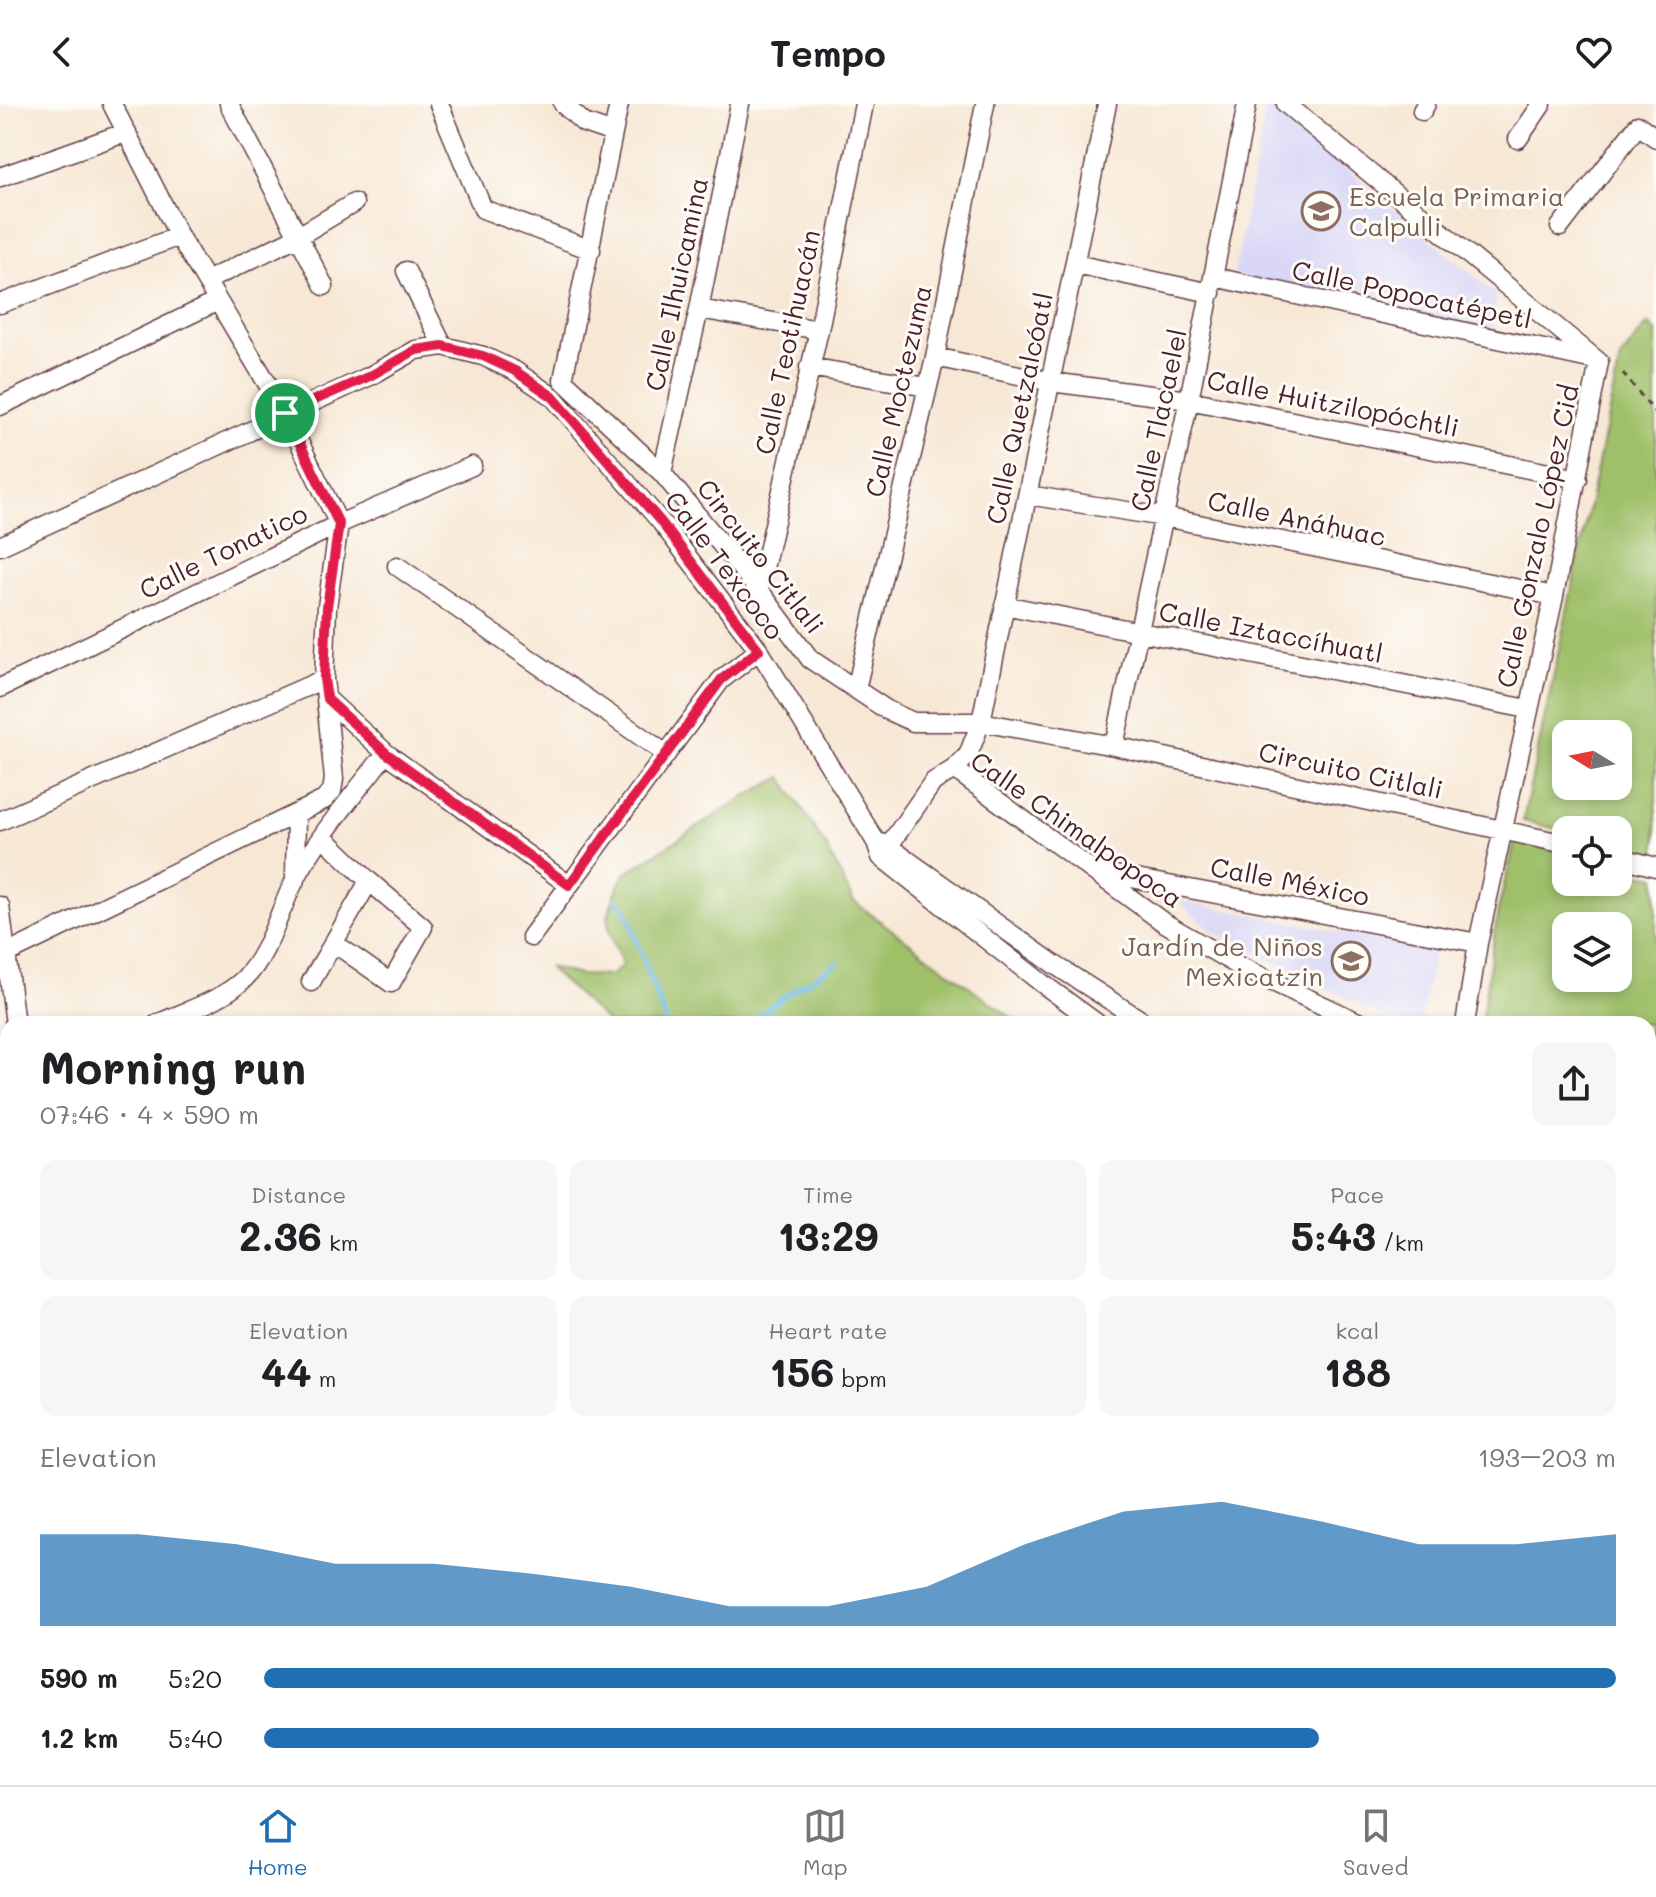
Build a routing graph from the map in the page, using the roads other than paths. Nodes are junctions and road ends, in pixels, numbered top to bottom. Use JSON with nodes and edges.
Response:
{"nodes":[{"id":1,"x":112,"y":104,"type":"edge"},
{"id":2,"x":229,"y":104,"type":"edge"},
{"id":3,"x":439,"y":104,"type":"edge"},
{"id":4,"x":563,"y":104,"type":"edge"},
{"id":5,"x":619,"y":104,"type":"edge"},
{"id":6,"x":740,"y":104,"type":"edge"},
{"id":7,"x":864,"y":104,"type":"edge"},
{"id":8,"x":985,"y":104,"type":"edge"},
{"id":9,"x":1107,"y":104,"type":"edge"},
{"id":10,"x":1247,"y":104,"type":"edge"},
{"id":11,"x":1286,"y":104,"type":"edge"},
{"id":12,"x":1542,"y":104,"type":"edge"},
{"id":13,"x":127,"y":132,"type":"junction"},
{"id":14,"x":613,"y":133,"type":"junction"},
{"id":15,"x":1656,"y":138,"type":"edge"},
{"id":16,"x":1518,"y":139,"type":"dead end"},
{"id":17,"x":0,"y":176,"type":"edge"},
{"id":18,"x":354,"y":203,"type":"dead end"},
{"id":19,"x":1560,"y":227,"type":"dead end"},
{"id":20,"x":179,"y":236,"type":"junction"},
{"id":21,"x":297,"y":237,"type":"junction"},
{"id":22,"x":591,"y":250,"type":"junction"},
{"id":23,"x":1075,"y":264,"type":"junction"},
{"id":24,"x":406,"y":271,"type":"dead end"},
{"id":25,"x":206,"y":281,"type":"junction"},
{"id":26,"x":1212,"y":285,"type":"junction"},
{"id":27,"x":324,"y":286,"type":"dead end"},
{"id":28,"x":218,"y":301,"type":"junction"},
{"id":29,"x":0,"y":304,"type":"edge"},
{"id":30,"x":699,"y":309,"type":"junction"},
{"id":31,"x":819,"y":330,"type":"junction"},
{"id":32,"x":443,"y":346,"type":"junction"},
{"id":33,"x":935,"y":357,"type":"junction"},
{"id":34,"x":1599,"y":362,"type":"junction"},
{"id":35,"x":809,"y":367,"type":"junction"},
{"id":36,"x":1051,"y":382,"type":"junction"},
{"id":37,"x":927,"y":387,"type":"junction"},
{"id":38,"x":1189,"y":400,"type":"junction"},
{"id":39,"x":0,"y":406,"type":"edge"},
{"id":40,"x":285,"y":413,"type":"junction"},
{"id":41,"x":472,"y":466,"type":"dead end"},
{"id":42,"x":662,"y":473,"type":"junction"},
{"id":43,"x":1578,"y":479,"type":"junction"},
{"id":44,"x":1028,"y":495,"type":"junction"},
{"id":45,"x":1164,"y":517,"type":"junction"},
{"id":46,"x":339,"y":524,"type":"junction"},
{"id":47,"x":0,"y":546,"type":"edge"},
{"id":48,"x":397,"y":566,"type":"dead end"},
{"id":49,"x":759,"y":590,"type":"junction"},
{"id":50,"x":1554,"y":596,"type":"junction"},
{"id":51,"x":1004,"y":605,"type":"junction"},
{"id":52,"x":1140,"y":633,"type":"junction"},
{"id":53,"x":759,"y":650,"type":"junction"},
{"id":54,"x":324,"y":679,"type":"junction"},
{"id":55,"x":0,"y":688,"type":"edge"},
{"id":56,"x":856,"y":689,"type":"junction"},
{"id":57,"x":327,"y":699,"type":"junction"},
{"id":58,"x":1528,"y":709,"type":"junction"},
{"id":59,"x":981,"y":722,"type":"junction"},
{"id":60,"x":1114,"y":746,"type":"junction"},
{"id":61,"x":386,"y":753,"type":"junction"},
{"id":62,"x":666,"y":754,"type":"junction"},
{"id":63,"x":954,"y":769,"type":"junction"},
{"id":64,"x":296,"y":814,"type":"junction"},
{"id":65,"x":0,"y":821,"type":"edge"},
{"id":66,"x":1503,"y":829,"type":"junction"},
{"id":67,"x":323,"y":837,"type":"junction"},
{"id":68,"x":1552,"y":841,"type":"edge"},
{"id":69,"x":882,"y":849,"type":"junction"},
{"id":70,"x":1632,"y":861,"type":"edge"},
{"id":71,"x":1656,"y":867,"type":"edge"},
{"id":72,"x":1092,"y":871,"type":"junction"},
{"id":73,"x":295,"y":880,"type":"junction"},
{"id":74,"x":369,"y":881,"type":"junction"},
{"id":75,"x":569,"y":885,"type":"junction"},
{"id":76,"x":0,"y":906,"type":"edge"},
{"id":77,"x":531,"y":937,"type":"dead end"},
{"id":78,"x":334,"y":943,"type":"junction"},
{"id":79,"x":1478,"y":943,"type":"junction"},
{"id":80,"x":3,"y":956,"type":"edge"},
{"id":81,"x":311,"y":982,"type":"dead end"},
{"id":82,"x":14,"y":1016,"type":"edge"},
{"id":83,"x":175,"y":1016,"type":"edge"},
{"id":84,"x":1087,"y":1016,"type":"edge"},
{"id":85,"x":1135,"y":1016,"type":"edge"},
{"id":86,"x":1345,"y":1016,"type":"edge"},
{"id":87,"x":1466,"y":1016,"type":"edge"}],
"edges":[{"from":1,"to":13,"type":"street"},
{"from":2,"to":21,"type":"street"},
{"from":3,"to":22,"type":"street"},
{"from":4,"to":14,"type":"street"},
{"from":5,"to":14,"type":"street","name":"Circuito Citlali"},
{"from":6,"to":30,"type":"street","name":"Calle Ilhuicamina"},
{"from":7,"to":31,"type":"street","name":"Calle Teotihuacán"},
{"from":8,"to":33,"type":"street","name":"Calle Moctezuma"},
{"from":9,"to":23,"type":"street","name":"Calle Quetzalcóatl"},
{"from":10,"to":26,"type":"street","name":"Calle Tlacaelel"},
{"from":11,"to":34,"type":"street","name":"Calle Gonzalo López Cid"},
{"from":12,"to":16,"type":"street"},
{"from":13,"to":17,"type":"street"},
{"from":13,"to":20,"type":"street"},
{"from":14,"to":22,"type":"street","name":"Circuito Citlali"},
{"from":15,"to":19,"type":"street"},
{"from":18,"to":21,"type":"street"},
{"from":20,"to":25,"type":"street"},
{"from":20,"to":29,"type":"street"},
{"from":21,"to":25,"type":"street"},
{"from":21,"to":27,"type":"street"},
{"from":22,"to":42,"type":"street","name":"Circuito Citlali"},
{"from":23,"to":26,"type":"street","name":"Calle Popocatépetl"},
{"from":23,"to":36,"type":"street","name":"Calle Quetzalcóatl"},
{"from":24,"to":32,"type":"street"},
{"from":25,"to":28,"type":"street"},
{"from":26,"to":34,"type":"street","name":"Calle Popocatépetl"},
{"from":26,"to":38,"type":"street","name":"Calle Tlacaelel"},
{"from":28,"to":39,"type":"street"},
{"from":28,"to":40,"type":"street"},
{"from":30,"to":31,"type":"street"},
{"from":30,"to":42,"type":"street","name":"Calle Ilhuicamina"},
{"from":31,"to":35,"type":"street","name":"Calle Teotihuacán"},
{"from":32,"to":40,"type":"street"},
{"from":32,"to":53,"type":"street","name":"Calle Texcoco"},
{"from":33,"to":36,"type":"street","name":"Calle Huitzilopóchtli"},
{"from":33,"to":37,"type":"street","name":"Calle Moctezuma"},
{"from":34,"to":43,"type":"street","name":"Calle Gonzalo López Cid"},
{"from":35,"to":37,"type":"street"},
{"from":35,"to":49,"type":"street","name":"Calle Teotihuacán"},
{"from":36,"to":38,"type":"street","name":"Calle Huitzilopóchtli"},
{"from":36,"to":44,"type":"street","name":"Calle Quetzalcóatl"},
{"from":37,"to":56,"type":"street","name":"Calle Moctezuma"},
{"from":38,"to":43,"type":"street","name":"Calle Huitzilopóchtli"},
{"from":38,"to":45,"type":"street","name":"Calle Tlacaelel"},
{"from":40,"to":46,"type":"street"},
{"from":40,"to":47,"type":"street"},
{"from":41,"to":46,"type":"street","name":"Calle Tonatico"},
{"from":42,"to":49,"type":"street","name":"Circuito Citlali"},
{"from":43,"to":50,"type":"street","name":"Calle Gonzalo López Cid"},
{"from":44,"to":45,"type":"street","name":"Calle Anáhuac"},
{"from":44,"to":51,"type":"street","name":"Calle Quetzalcóatl"},
{"from":45,"to":50,"type":"street","name":"Calle Anáhuac"},
{"from":45,"to":52,"type":"street","name":"Calle Tlacaelel"},
{"from":46,"to":54,"type":"street"},
{"from":46,"to":55,"type":"street","name":"Calle Tonatico"},
{"from":48,"to":62,"type":"street"},
{"from":49,"to":56,"type":"street","name":"Circuito Citlali"},
{"from":50,"to":58,"type":"street","name":"Calle Gonzalo López Cid"},
{"from":51,"to":52,"type":"street","name":"Calle Iztaccíhuatl"},
{"from":51,"to":59,"type":"street","name":"Calle Quetzalcóatl"},
{"from":52,"to":58,"type":"street","name":"Calle Iztaccíhuatl"},
{"from":52,"to":60,"type":"street","name":"Calle Tlacaelel"},
{"from":53,"to":62,"type":"street"},
{"from":53,"to":69,"type":"street","name":"Calle Texcoco"},
{"from":54,"to":57,"type":"street"},
{"from":54,"to":65,"type":"street"},
{"from":56,"to":59,"type":"street","name":"Circuito Citlali"},
{"from":57,"to":61,"type":"street"},
{"from":57,"to":64,"type":"street"},
{"from":58,"to":66,"type":"street","name":"Calle Gonzalo López Cid"},
{"from":59,"to":60,"type":"street","name":"Circuito Citlali"},
{"from":59,"to":63,"type":"street","name":"Calle Quetzalcóatl"},
{"from":60,"to":66,"type":"street","name":"Circuito Citlali"},
{"from":61,"to":67,"type":"street"},
{"from":61,"to":75,"type":"street"},
{"from":62,"to":75,"type":"street"},
{"from":63,"to":69,"type":"street","name":"Calle Chimalpopoca"},
{"from":63,"to":72,"type":"street","name":"Calle Chimalpopoca"},
{"from":64,"to":73,"type":"street"},
{"from":64,"to":80,"type":"street"},
{"from":66,"to":68,"type":"street","name":"Circuito Citlali"},
{"from":66,"to":79,"type":"street","name":"Calle Gonzalo López Cid"},
{"from":67,"to":73,"type":"street"},
{"from":67,"to":74,"type":"street"},
{"from":69,"to":84,"type":"street","name":"Calle Texcoco"},
{"from":69,"to":85,"type":"street","name":"Calle Texcoco"},
{"from":70,"to":71,"type":"street"},
{"from":72,"to":79,"type":"street","name":"Calle México"},
{"from":72,"to":86,"type":"street","name":"Calle Chimalpopoca"},
{"from":73,"to":83,"type":"street"},
{"from":74,"to":78,"type":"street"},
{"from":74,"to":78,"type":"street"},
{"from":75,"to":77,"type":"street"},
{"from":76,"to":80,"type":"street"},
{"from":78,"to":81,"type":"street"},
{"from":79,"to":87,"type":"street","name":"Calle Gonzalo López Cid"},
{"from":80,"to":82,"type":"street"}]}
